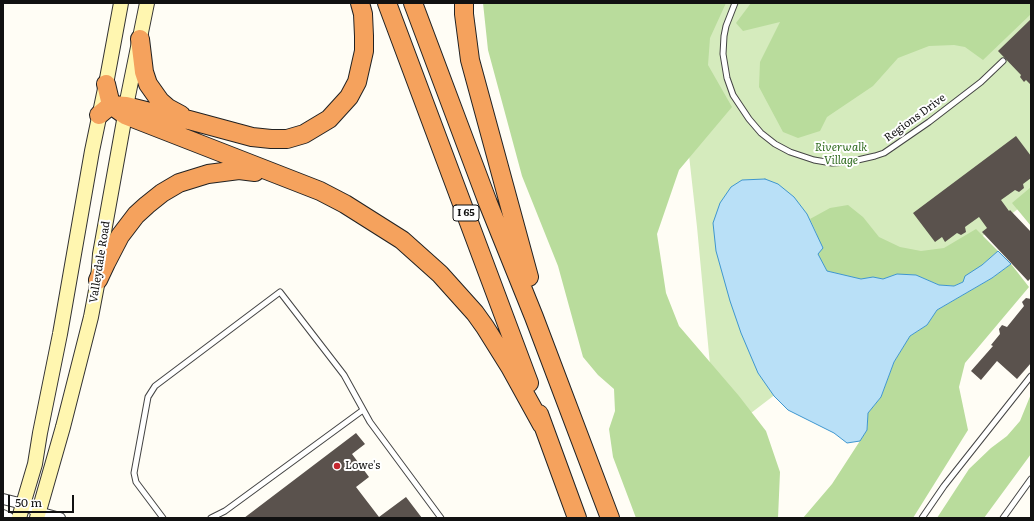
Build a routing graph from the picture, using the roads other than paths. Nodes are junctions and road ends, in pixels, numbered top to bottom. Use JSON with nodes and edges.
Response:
{"nodes":[{"id":1,"x":121,"y":3,"type":"edge"},
{"id":2,"x":147,"y":3,"type":"edge"},
{"id":3,"x":360,"y":3,"type":"edge"},
{"id":4,"x":387,"y":3,"type":"edge"},
{"id":5,"x":413,"y":3,"type":"edge"},
{"id":6,"x":464,"y":3,"type":"edge"},
{"id":7,"x":735,"y":3,"type":"edge"},
{"id":8,"x":140,"y":39,"type":"junction"},
{"id":9,"x":1003,"y":61,"type":"dead end"},
{"id":10,"x":106,"y":84,"type":"joint"},
{"id":11,"x":115,"y":110,"type":"junction"},
{"id":12,"x":189,"y":120,"type":"junction"},
{"id":13,"x":268,"y":172,"type":"junction"},
{"id":14,"x":98,"y":280,"type":"junction"},
{"id":15,"x":547,"y":351,"type":"junction"},
{"id":16,"x":1031,"y":376,"type":"edge"},
{"id":17,"x":363,"y":410,"type":"junction"},
{"id":18,"x":542,"y":425,"type":"junction"},
{"id":19,"x":1031,"y":480,"type":"edge"},
{"id":20,"x":3,"y":498,"type":"edge"},
{"id":21,"x":23,"y":504,"type":"junction"},
{"id":22,"x":3,"y":515,"type":"edge"},
{"id":23,"x":34,"y":516,"type":"edge"},
{"id":24,"x":9,"y":518,"type":"edge"},
{"id":25,"x":18,"y":518,"type":"edge"},
{"id":26,"x":60,"y":518,"type":"edge"},
{"id":27,"x":163,"y":518,"type":"edge"},
{"id":28,"x":211,"y":518,"type":"edge"},
{"id":29,"x":441,"y":518,"type":"edge"},
{"id":30,"x":577,"y":518,"type":"edge"},
{"id":31,"x":610,"y":518,"type":"edge"},
{"id":32,"x":922,"y":518,"type":"edge"},
{"id":33,"x":1003,"y":518,"type":"edge"}],
"edges":[{"from":1,"to":10,"type":"main road"},
{"from":2,"to":8,"type":"main road","name":"Valleydale Road"},
{"from":3,"to":12,"type":"highway"},
{"from":4,"to":18,"type":"highway","number":"I 65"},
{"from":5,"to":15,"type":"highway","number":"I 65"},
{"from":6,"to":15,"type":"highway"},
{"from":7,"to":9,"type":"lane","name":"Regions Drive"},
{"from":8,"to":11,"type":"main road","name":"Valleydale Road"},
{"from":8,"to":12,"type":"highway"},
{"from":10,"to":11,"type":"highway"},
{"from":11,"to":12,"type":"highway"},
{"from":11,"to":13,"type":"highway"},
{"from":11,"to":14,"type":"main road","name":"Valleydale Road"},
{"from":11,"to":21,"type":"main road","name":"Valleydale Road"},
{"from":13,"to":14,"type":"highway"},
{"from":13,"to":18,"type":"highway"},
{"from":14,"to":23,"type":"main road","name":"Valleydale Road"},
{"from":15,"to":31,"type":"highway","number":"I 65"},
{"from":16,"to":32,"type":"lane"},
{"from":17,"to":27,"type":"lane"},
{"from":17,"to":28,"type":"lane"},
{"from":17,"to":29,"type":"lane"},
{"from":18,"to":30,"type":"highway","number":"I 65"},
{"from":19,"to":33,"type":"lane"},
{"from":20,"to":21,"type":"street"},
{"from":21,"to":23,"type":"street"},
{"from":21,"to":25,"type":"main road","name":"Valleydale Road"},
{"from":22,"to":24,"type":"street"},
{"from":23,"to":26,"type":"street"}]}
